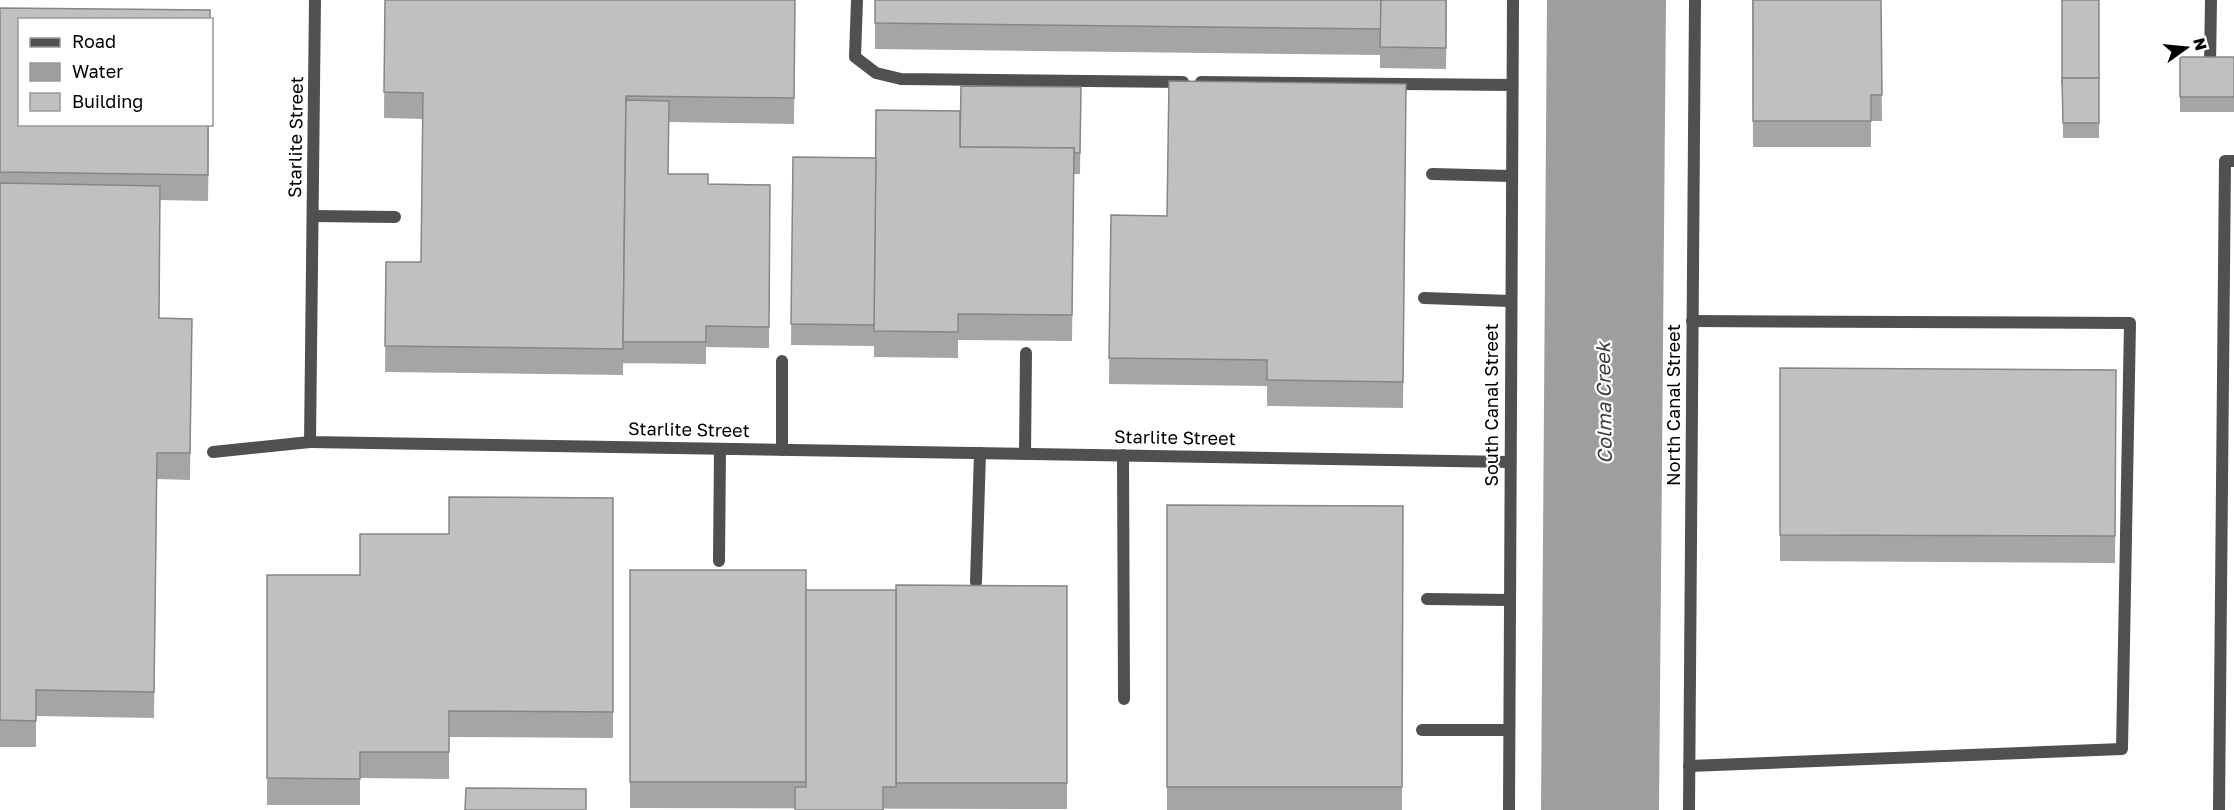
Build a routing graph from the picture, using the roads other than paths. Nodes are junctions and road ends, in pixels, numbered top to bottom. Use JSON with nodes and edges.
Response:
{"nodes":[{"id":1,"x":315,"y":0,"type":"edge"},
{"id":2,"x":857,"y":0,"type":"edge"},
{"id":3,"x":1513,"y":0,"type":"edge"},
{"id":4,"x":1695,"y":0,"type":"edge"},
{"id":5,"x":2211,"y":0,"type":"edge"},
{"id":6,"x":2210,"y":66,"type":"edge"},
{"id":7,"x":1512,"y":85,"type":"junction"},
{"id":8,"x":2234,"y":161,"type":"edge"},
{"id":9,"x":1432,"y":174,"type":"dead end"},
{"id":10,"x":1511,"y":176,"type":"junction"},
{"id":11,"x":313,"y":216,"type":"junction"},
{"id":12,"x":395,"y":217,"type":"dead end"},
{"id":13,"x":1424,"y":298,"type":"dead end"},
{"id":14,"x":1510,"y":301,"type":"junction"},
{"id":15,"x":1692,"y":321,"type":"junction"},
{"id":16,"x":1026,"y":353,"type":"dead end"},
{"id":17,"x":782,"y":361,"type":"dead end"},
{"id":18,"x":310,"y":442,"type":"junction"},
{"id":19,"x":720,"y":449,"type":"junction"},
{"id":20,"x":782,"y":450,"type":"junction"},
{"id":21,"x":213,"y":452,"type":"dead end"},
{"id":22,"x":980,"y":453,"type":"junction"},
{"id":23,"x":1025,"y":454,"type":"junction"},
{"id":24,"x":1123,"y":455,"type":"junction"},
{"id":25,"x":1509,"y":462,"type":"junction"},
{"id":26,"x":719,"y":561,"type":"dead end"},
{"id":27,"x":976,"y":582,"type":"dead end"},
{"id":28,"x":1427,"y":600,"type":"dead end"},
{"id":29,"x":1509,"y":600,"type":"junction"},
{"id":30,"x":1124,"y":699,"type":"dead end"},
{"id":31,"x":1422,"y":730,"type":"dead end"},
{"id":32,"x":1509,"y":730,"type":"junction"},
{"id":33,"x":1689,"y":766,"type":"junction"},
{"id":34,"x":1509,"y":810,"type":"edge"},
{"id":35,"x":1689,"y":810,"type":"edge"},
{"id":36,"x":2219,"y":810,"type":"edge"}],
"edges":[{"from":1,"to":11,"type":"street","name":"Starlite Street"},
{"from":2,"to":7,"type":"street"},
{"from":3,"to":7,"type":"street","name":"South Canal Street"},
{"from":4,"to":15,"type":"street","name":"North Canal Street"},
{"from":5,"to":6,"type":"street"},
{"from":7,"to":10,"type":"street","name":"South Canal Street"},
{"from":8,"to":36,"type":"street"},
{"from":9,"to":10,"type":"street"},
{"from":10,"to":14,"type":"street","name":"South Canal Street"},
{"from":11,"to":12,"type":"street"},
{"from":11,"to":18,"type":"street","name":"Starlite Street"},
{"from":13,"to":14,"type":"street"},
{"from":14,"to":25,"type":"street","name":"South Canal Street"},
{"from":15,"to":33,"type":"street","name":"North Canal Street"},
{"from":15,"to":33,"type":"street"},
{"from":16,"to":23,"type":"street"},
{"from":17,"to":20,"type":"street"},
{"from":18,"to":19,"type":"street","name":"Starlite Street"},
{"from":18,"to":21,"type":"street"},
{"from":19,"to":20,"type":"street","name":"Starlite Street"},
{"from":19,"to":26,"type":"street"},
{"from":20,"to":22,"type":"street","name":"Starlite Street"},
{"from":22,"to":23,"type":"street","name":"Starlite Street"},
{"from":22,"to":27,"type":"street"},
{"from":23,"to":24,"type":"street","name":"Starlite Street"},
{"from":24,"to":25,"type":"street","name":"Starlite Street"},
{"from":24,"to":30,"type":"street"},
{"from":25,"to":29,"type":"street","name":"South Canal Street"},
{"from":28,"to":29,"type":"street"},
{"from":29,"to":32,"type":"street","name":"South Canal Street"},
{"from":31,"to":32,"type":"street"},
{"from":32,"to":34,"type":"street","name":"South Canal Street"},
{"from":33,"to":35,"type":"street","name":"North Canal Street"}]}
